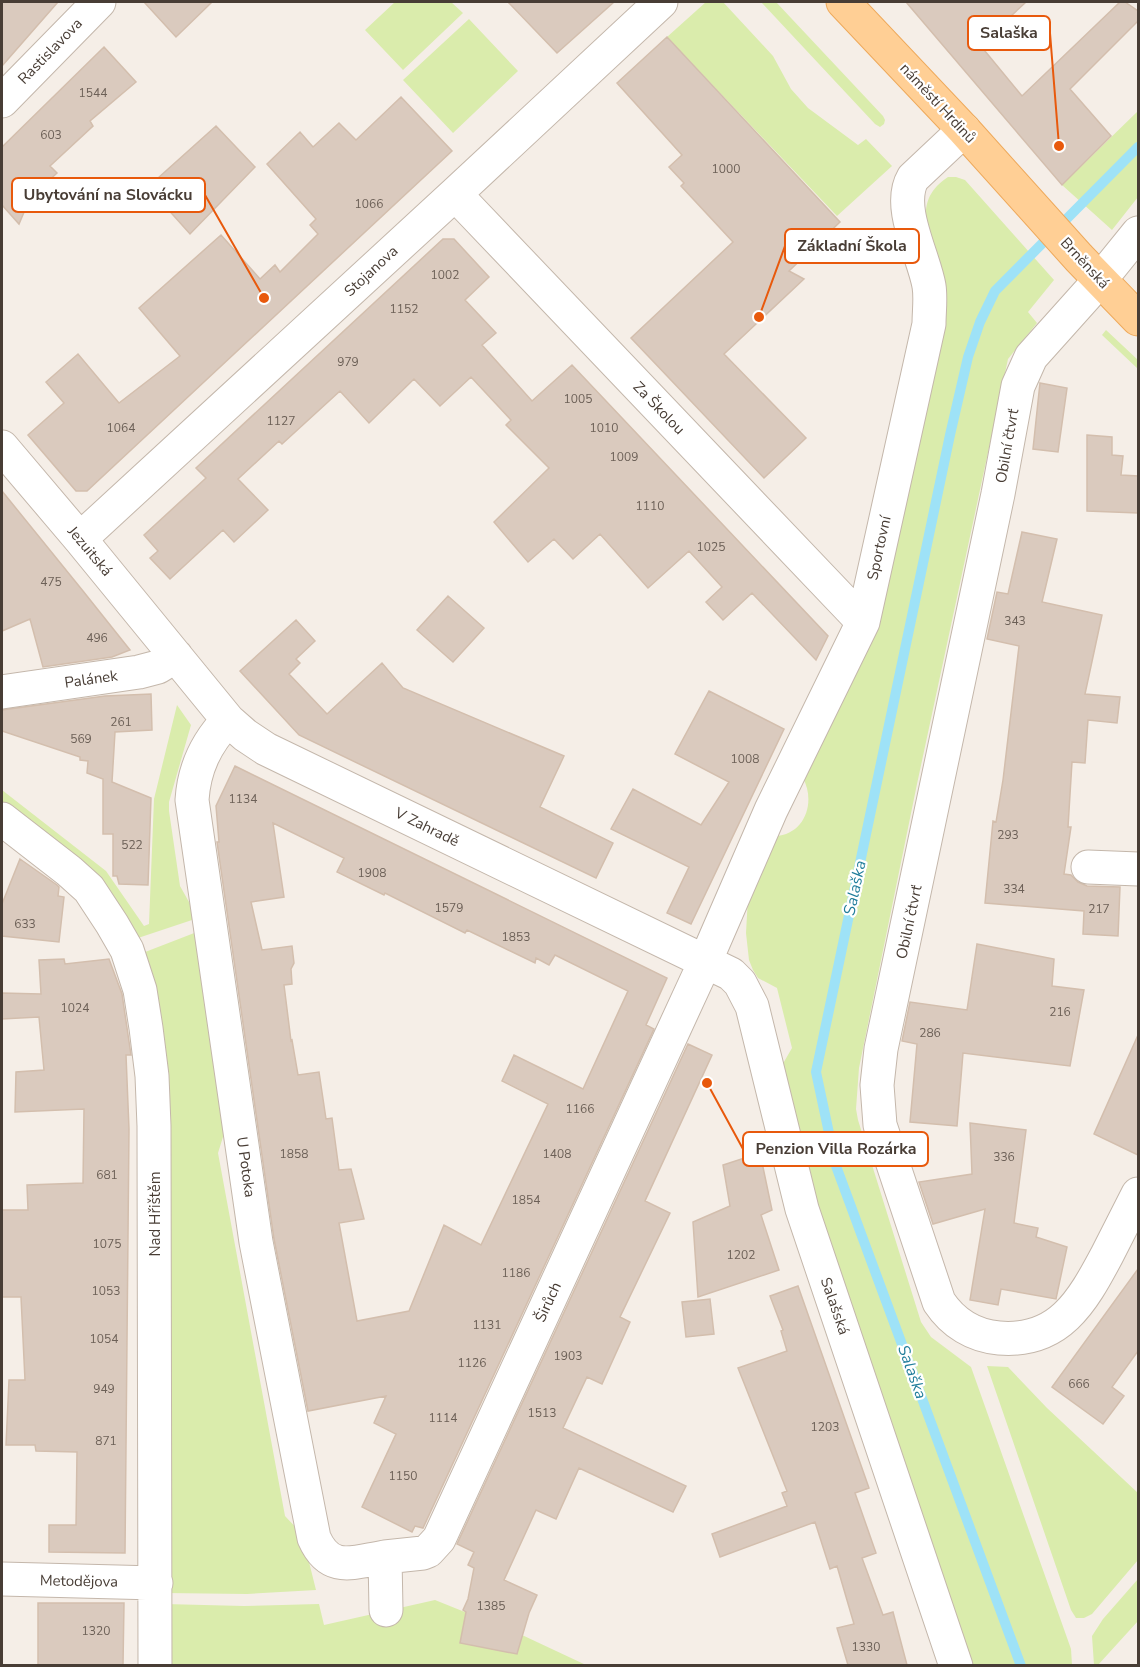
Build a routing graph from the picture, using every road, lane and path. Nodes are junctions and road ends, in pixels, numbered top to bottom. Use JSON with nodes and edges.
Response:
{"nodes":[{"id":1,"x":99,"y":2,"type":"edge"},
{"id":2,"x":661,"y":2,"type":"edge"},
{"id":3,"x":843,"y":2,"type":"edge"},
{"id":4,"x":2,"y":101,"type":"edge"},
{"id":5,"x":964,"y":130,"type":"junction"},
{"id":6,"x":455,"y":194,"type":"junction"},
{"id":7,"x":1032,"y":206,"type":"joint"},
{"id":8,"x":1138,"y":233,"type":"edge"},
{"id":9,"x":1090,"y":269,"type":"junction"},
{"id":10,"x":1138,"y":319,"type":"edge"},
{"id":11,"x":2,"y":447,"type":"edge"},
{"id":12,"x":80,"y":539,"type":"junction"},
{"id":13,"x":862,"y":622,"type":"junction"},
{"id":14,"x":176,"y":656,"type":"junction"},
{"id":15,"x":2,"y":692,"type":"edge"},
{"id":16,"x":228,"y":720,"type":"junction"},
{"id":17,"x":2,"y":819,"type":"edge"},
{"id":18,"x":1088,"y":867,"type":"dead end"},
{"id":19,"x":1138,"y":869,"type":"edge"},
{"id":20,"x":705,"y":962,"type":"junction"},
{"id":21,"x":1138,"y":1194,"type":"edge"},
{"id":22,"x":385,"y":1557,"type":"junction"},
{"id":23,"x":2,"y":1579,"type":"edge"},
{"id":24,"x":156,"y":1583,"type":"junction"},
{"id":25,"x":386,"y":1610,"type":"dead end"},
{"id":26,"x":155,"y":1665,"type":"edge"},
{"id":27,"x":956,"y":1665,"type":"edge"}],
"edges":[{"from":1,"to":4,"type":"street","name":"Rastislavova"},
{"from":2,"to":6,"type":"street","name":"Stojanova"},
{"from":3,"to":5,"type":"main road","name":"náměstí Hrdinů"},
{"from":5,"to":7,"type":"main road","name":"náměstí Hrdinů"},
{"from":5,"to":13,"type":"street","name":"Sportovní"},
{"from":6,"to":12,"type":"street","name":"Stojanova"},
{"from":6,"to":13,"type":"street","name":"Za Školou"},
{"from":7,"to":9,"type":"main road","name":"Brněnská"},
{"from":8,"to":9,"type":"street","name":"Obilní čtvrť"},
{"from":9,"to":10,"type":"main road","name":"Brněnská"},
{"from":9,"to":21,"type":"street","name":"Obilní čtvrť"},
{"from":11,"to":12,"type":"street","name":"Jezuitská"},
{"from":12,"to":14,"type":"street","name":"Jezuitská"},
{"from":13,"to":20,"type":"street","name":"Sportovní"},
{"from":14,"to":15,"type":"street","name":"Palánek"},
{"from":14,"to":16,"type":"street","name":"V Zahradě"},
{"from":16,"to":20,"type":"street","name":"V Zahradě"},
{"from":16,"to":22,"type":"street","name":"U Potoka"},
{"from":17,"to":24,"type":"street","name":"Nad Hřištěm"},
{"from":18,"to":19,"type":"street"},
{"from":20,"to":22,"type":"street","name":"Širůch"},
{"from":20,"to":27,"type":"street","name":"Salašská"},
{"from":22,"to":25,"type":"street"},
{"from":23,"to":24,"type":"street","name":"Metodějova"},
{"from":24,"to":26,"type":"street","name":"Nad Hřištěm"}]}
